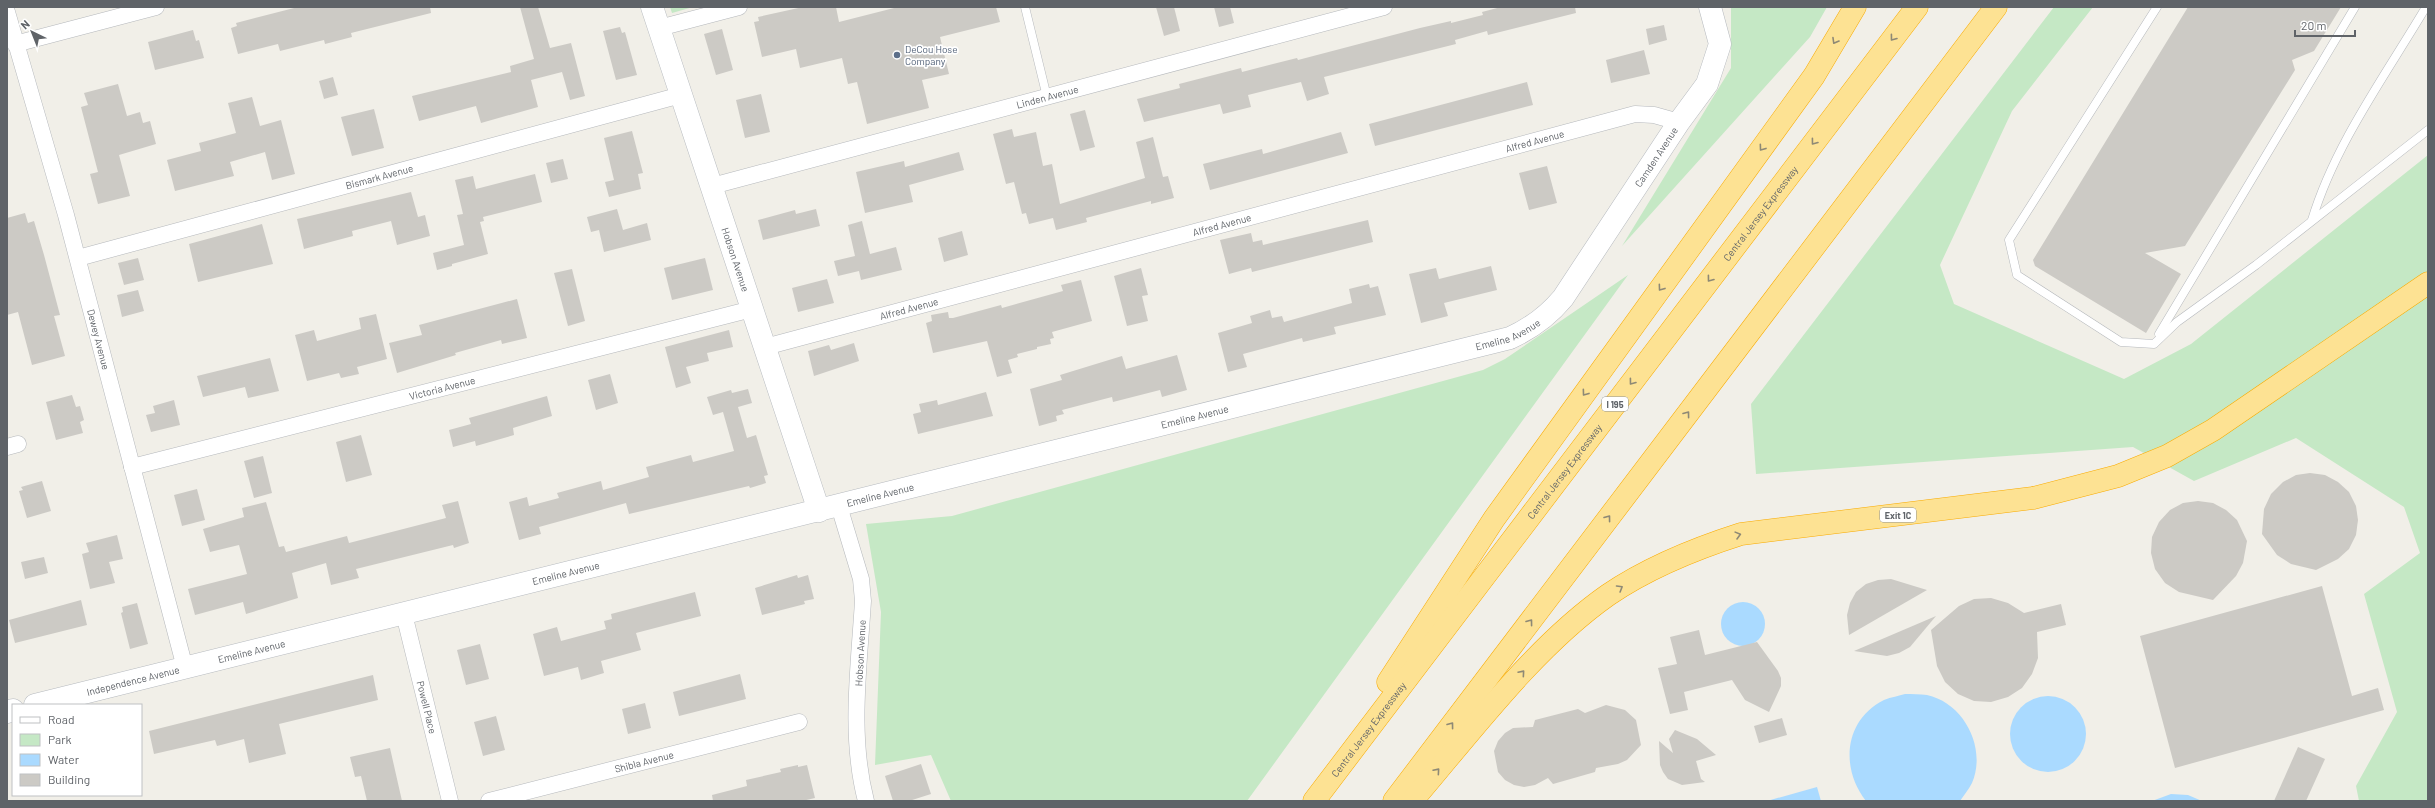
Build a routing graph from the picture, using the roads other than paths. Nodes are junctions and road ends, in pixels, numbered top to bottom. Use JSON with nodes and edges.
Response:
{"nodes":[{"id":1,"x":156,"y":7,"type":"edge"},
{"id":2,"x":652,"y":7,"type":"edge"},
{"id":3,"x":739,"y":7,"type":"edge"},
{"id":4,"x":1025,"y":7,"type":"edge"},
{"id":5,"x":1384,"y":7,"type":"edge"},
{"id":6,"x":1710,"y":7,"type":"edge"},
{"id":7,"x":1854,"y":7,"type":"edge"},
{"id":8,"x":1917,"y":7,"type":"edge"},
{"id":9,"x":1996,"y":7,"type":"edge"},
{"id":10,"x":2157,"y":7,"type":"edge"},
{"id":11,"x":2355,"y":7,"type":"edge"},
{"id":12,"x":2426,"y":7,"type":"edge"},
{"id":13,"x":7,"y":12,"type":"edge"},
{"id":14,"x":659,"y":28,"type":"junction"},
{"id":15,"x":15,"y":44,"type":"junction"},
{"id":16,"x":681,"y":95,"type":"junction"},
{"id":17,"x":1047,"y":97,"type":"junction"},
{"id":18,"x":1679,"y":122,"type":"junction"},
{"id":19,"x":2428,"y":130,"type":"edge"},
{"id":20,"x":712,"y":186,"type":"junction"},
{"id":21,"x":2312,"y":220,"type":"junction"},
{"id":22,"x":78,"y":258,"type":"junction"},
{"id":23,"x":2428,"y":283,"type":"edge"},
{"id":24,"x":1563,"y":298,"type":"joint"},
{"id":25,"x":752,"y":309,"type":"junction"},
{"id":26,"x":2154,"y":344,"type":"junction"},
{"id":27,"x":765,"y":346,"type":"junction"},
{"id":28,"x":132,"y":467,"type":"junction"},
{"id":29,"x":829,"y":509,"type":"junction"},
{"id":30,"x":404,"y":614,"type":"junction"},
{"id":31,"x":184,"y":668,"type":"junction"},
{"id":32,"x":39,"y":704,"type":"edge"},
{"id":33,"x":799,"y":722,"type":"dead end"},
{"id":34,"x":450,"y":801,"type":"edge"},
{"id":35,"x":489,"y":801,"type":"edge"},
{"id":36,"x":866,"y":801,"type":"edge"},
{"id":37,"x":1310,"y":801,"type":"edge"},
{"id":38,"x":1314,"y":801,"type":"edge"},
{"id":39,"x":1394,"y":801,"type":"edge"},
{"id":40,"x":1412,"y":801,"type":"edge"}],
"edges":[{"from":1,"to":15,"type":"street"},
{"from":2,"to":14,"type":"street","name":"Hobson Avenue"},
{"from":3,"to":14,"type":"street"},
{"from":4,"to":17,"type":"lane"},
{"from":5,"to":17,"type":"street","name":"Linden Avenue"},
{"from":6,"to":18,"type":"street","name":"Camden Avenue"},
{"from":7,"to":37,"type":"highway","one_way":true},
{"from":8,"to":38,"type":"highway","name":"Central Jersey Expressway","number":"I 195","one_way":true},
{"from":39,"to":9,"type":"highway","one_way":true},
{"from":10,"to":26,"type":"lane"},
{"from":11,"to":26,"type":"lane"},
{"from":12,"to":21,"type":"lane"},
{"from":13,"to":15,"type":"street","name":"Dewey Avenue"},
{"from":14,"to":16,"type":"street","name":"Hobson Avenue"},
{"from":15,"to":22,"type":"street","name":"Dewey Avenue"},
{"from":16,"to":20,"type":"street","name":"Hobson Avenue"},
{"from":16,"to":22,"type":"street","name":"Bismark Avenue"},
{"from":17,"to":20,"type":"street","name":"Linden Avenue"},
{"from":18,"to":24,"type":"street","name":"Camden Avenue"},
{"from":18,"to":27,"type":"street","name":"Alfred Avenue"},
{"from":19,"to":21,"type":"lane"},
{"from":20,"to":25,"type":"street","name":"Hobson Avenue"},
{"from":21,"to":26,"type":"lane"},
{"from":22,"to":28,"type":"street","name":"Dewey Avenue"},
{"from":40,"to":23,"type":"highway","number":"Exit 1C","one_way":true},
{"from":24,"to":29,"type":"street","name":"Emeline Avenue"},
{"from":25,"to":27,"type":"street","name":"Hobson Avenue"},
{"from":25,"to":28,"type":"street","name":"Victoria Avenue"},
{"from":27,"to":29,"type":"street","name":"Hobson Avenue"},
{"from":28,"to":31,"type":"street","name":"Dewey Avenue"},
{"from":29,"to":30,"type":"street","name":"Emeline Avenue"},
{"from":29,"to":36,"type":"street","name":"Hobson Avenue"},
{"from":30,"to":31,"type":"street","name":"Emeline Avenue"},
{"from":30,"to":34,"type":"street","name":"Powell Place"},
{"from":31,"to":32,"type":"street","name":"Independence Avenue"},
{"from":33,"to":35,"type":"street","name":"Shibla Avenue"}]}
